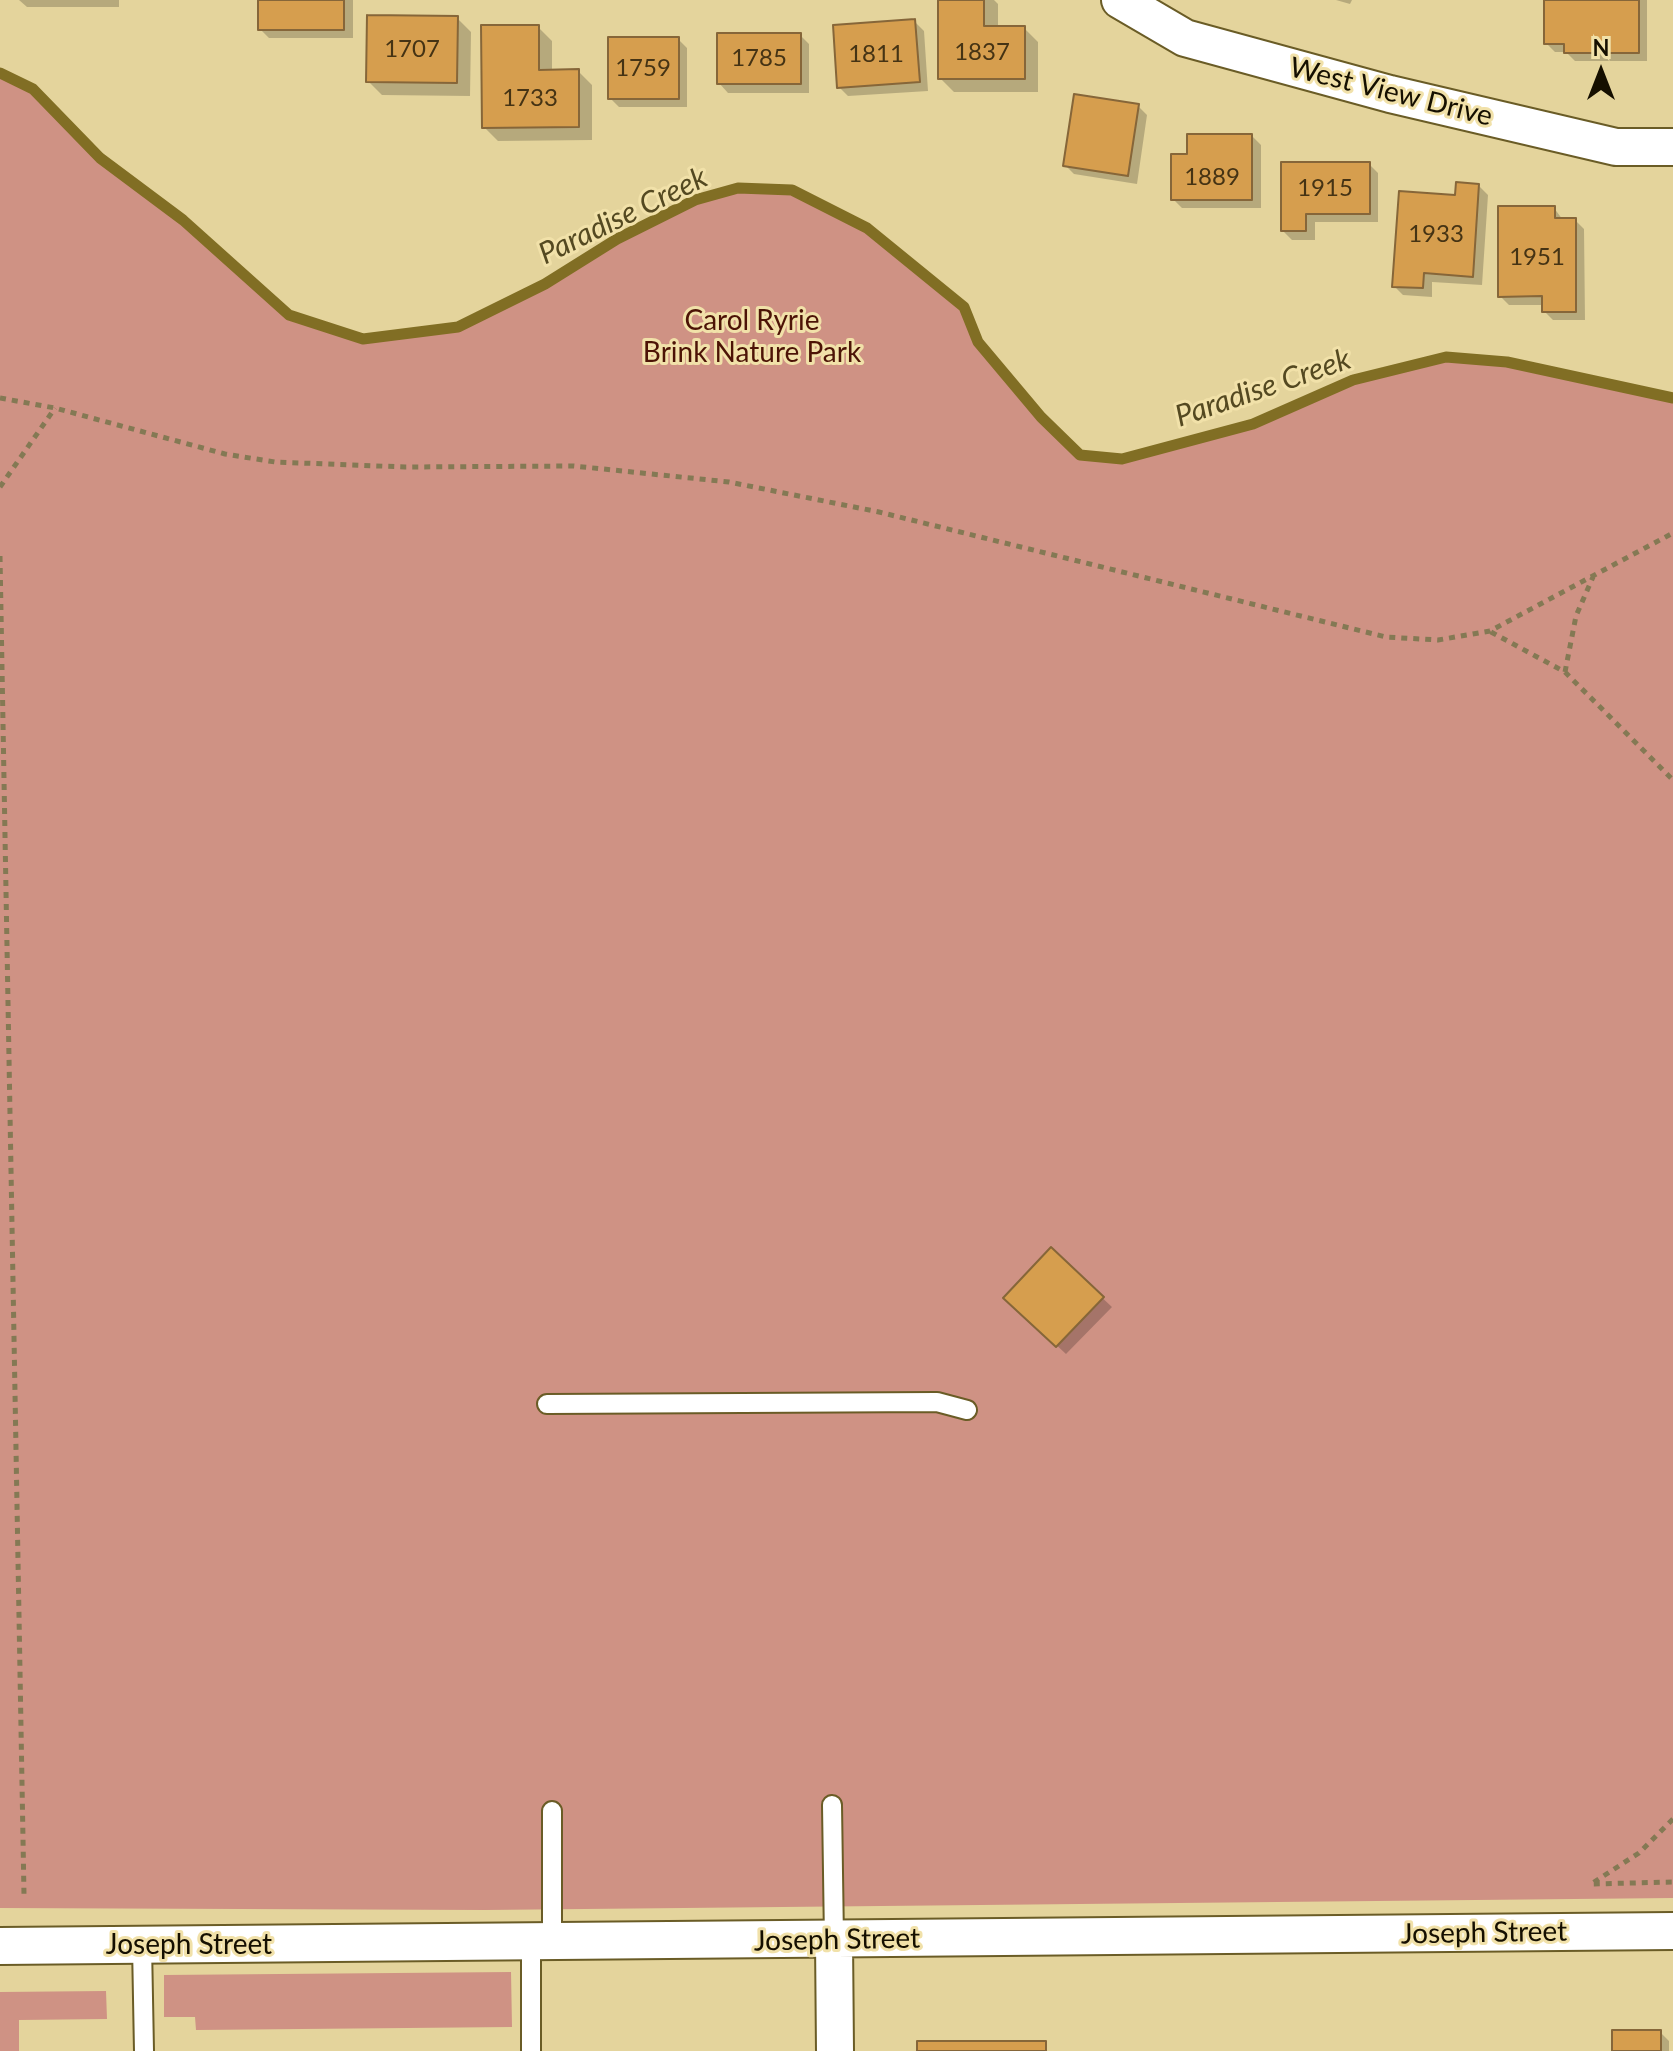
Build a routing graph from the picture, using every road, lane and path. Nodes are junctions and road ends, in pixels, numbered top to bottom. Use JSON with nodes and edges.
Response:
{"nodes":[{"id":1,"x":1120,"y":0,"type":"edge"},
{"id":2,"x":1673,"y":147,"type":"edge"},
{"id":3,"x":0,"y":398,"type":"edge"},
{"id":4,"x":55,"y":408,"type":"junction"},
{"id":5,"x":0,"y":487,"type":"edge"},
{"id":6,"x":1673,"y":533,"type":"edge"},
{"id":7,"x":0,"y":556,"type":"edge"},
{"id":8,"x":1594,"y":576,"type":"junction"},
{"id":9,"x":1490,"y":631,"type":"junction"},
{"id":10,"x":1565,"y":672,"type":"junction"},
{"id":11,"x":1673,"y":780,"type":"edge"},
{"id":12,"x":547,"y":1404,"type":"dead end"},
{"id":13,"x":967,"y":1410,"type":"dead end"},
{"id":14,"x":832,"y":1805,"type":"dead end"},
{"id":15,"x":552,"y":1811,"type":"dead end"},
{"id":16,"x":1673,"y":1819,"type":"edge"},
{"id":17,"x":1673,"y":1882,"type":"edge"},
{"id":18,"x":24,"y":1895,"type":"dead end"},
{"id":19,"x":1673,"y":1931,"type":"edge"},
{"id":20,"x":834,"y":1940,"type":"junction"},
{"id":21,"x":542,"y":1942,"type":"junction"},
{"id":22,"x":142,"y":1945,"type":"junction"},
{"id":23,"x":0,"y":1946,"type":"edge"},
{"id":24,"x":144,"y":2051,"type":"edge"},
{"id":25,"x":531,"y":2051,"type":"edge"},
{"id":26,"x":835,"y":2051,"type":"edge"}],
"edges":[{"from":1,"to":2,"type":"street","name":"West View Drive"},
{"from":3,"to":4,"type":"path"},
{"from":4,"to":5,"type":"path"},
{"from":4,"to":9,"type":"path"},
{"from":6,"to":8,"type":"path"},
{"from":7,"to":18,"type":"path"},
{"from":8,"to":9,"type":"path"},
{"from":8,"to":10,"type":"path"},
{"from":9,"to":10,"type":"path"},
{"from":10,"to":11,"type":"path"},
{"from":12,"to":13,"type":"lane"},
{"from":14,"to":20,"type":"lane"},
{"from":15,"to":21,"type":"lane"},
{"from":16,"to":17,"type":"path"},
{"from":19,"to":20,"type":"street","name":"Joseph Street"},
{"from":20,"to":21,"type":"street","name":"Joseph Street"},
{"from":20,"to":26,"type":"street"},
{"from":21,"to":22,"type":"street","name":"Joseph Street"},
{"from":21,"to":25,"type":"lane"},
{"from":22,"to":23,"type":"street","name":"Joseph Street"},
{"from":22,"to":24,"type":"lane"}]}
